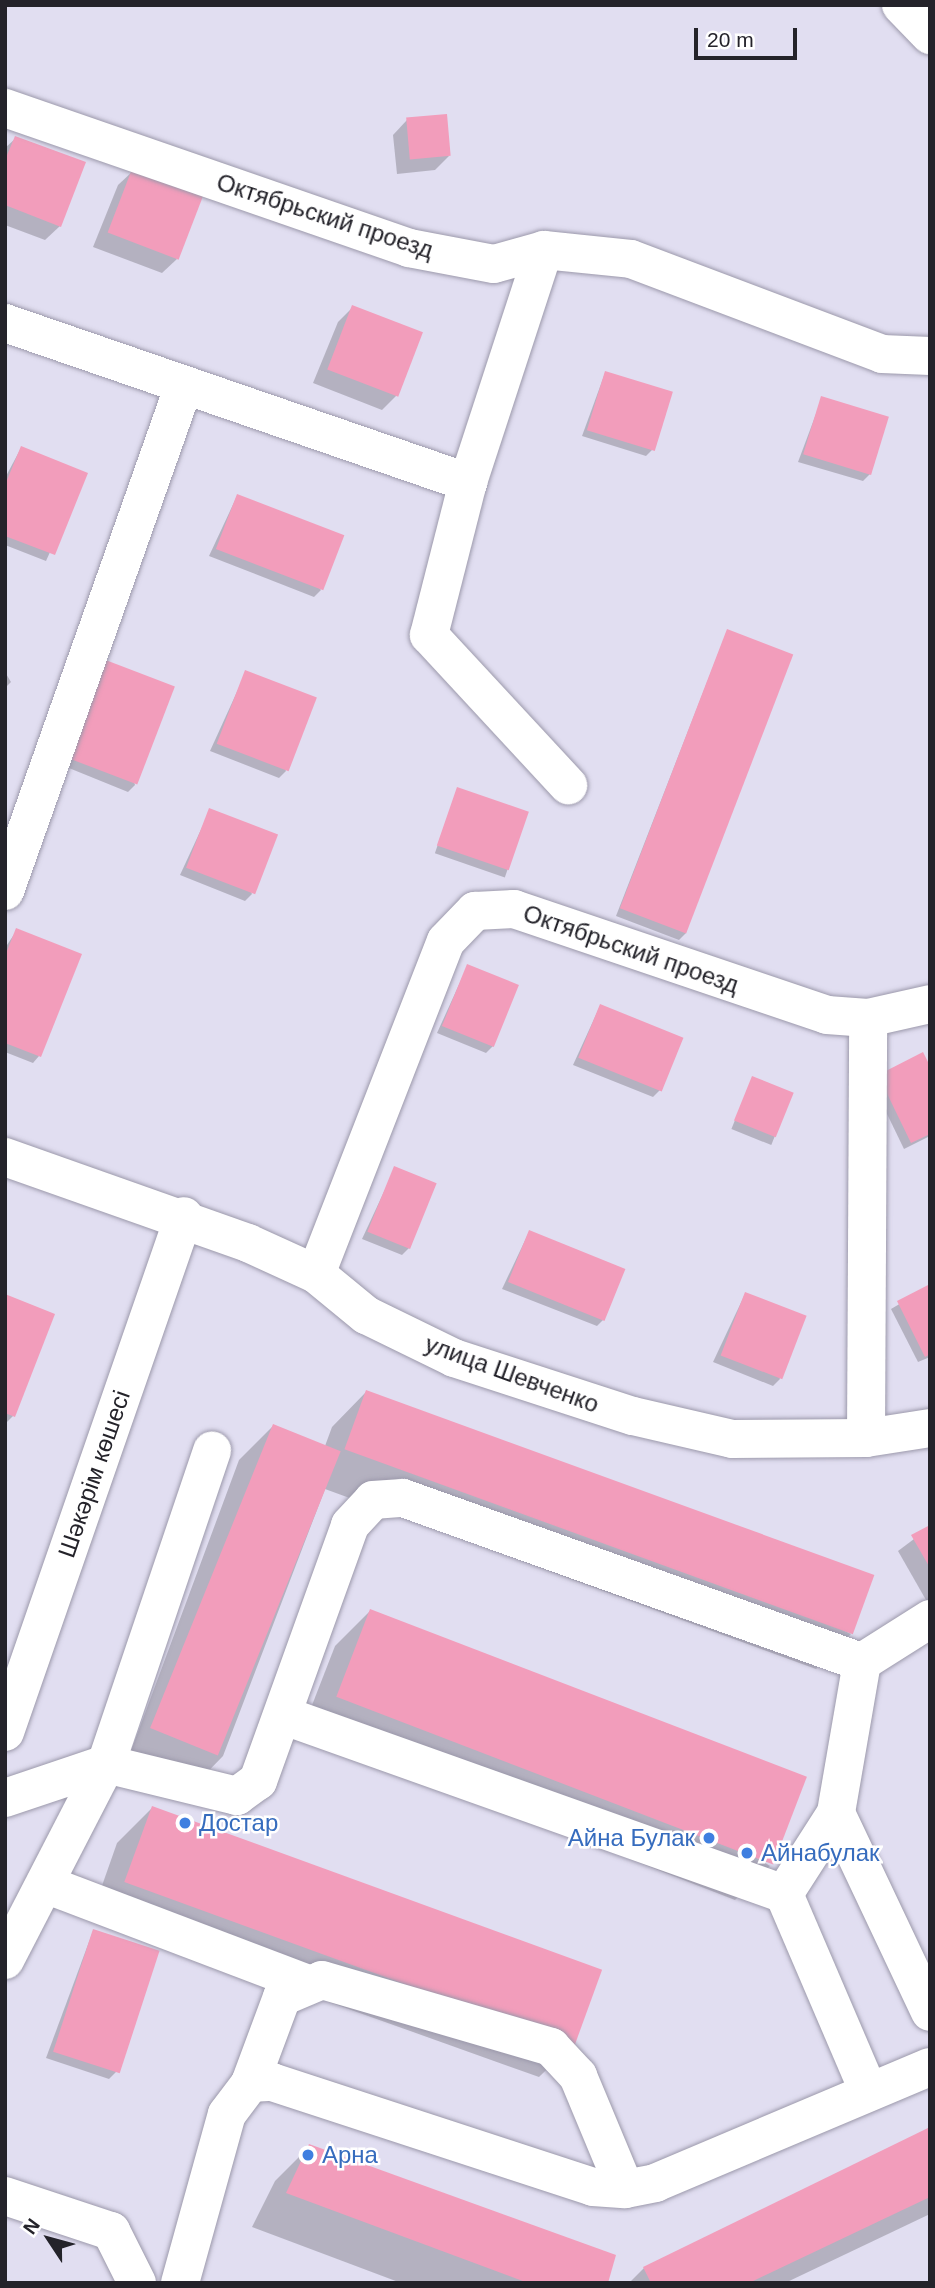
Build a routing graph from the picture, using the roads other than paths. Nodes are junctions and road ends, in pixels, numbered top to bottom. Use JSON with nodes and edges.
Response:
{"nodes":[{"id":1,"x":901,"y":5,"type":"edge"},
{"id":2,"x":930,"y":34,"type":"edge"},
{"id":3,"x":5,"y":108,"type":"edge"},
{"id":4,"x":544,"y":250,"type":"junction"},
{"id":5,"x":5,"y":323,"type":"edge"},
{"id":6,"x":930,"y":356,"type":"edge"},
{"id":7,"x":183,"y":388,"type":"junction"},
{"id":8,"x":468,"y":482,"type":"junction"},
{"id":9,"x":568,"y":785,"type":"dead end"},
{"id":10,"x":5,"y":891,"type":"edge"},
{"id":11,"x":930,"y":1004,"type":"edge"},
{"id":12,"x":868,"y":1018,"type":"junction"},
{"id":13,"x":5,"y":1157,"type":"edge"},
{"id":14,"x":184,"y":1216,"type":"junction"},
{"id":15,"x":316,"y":1274,"type":"junction"},
{"id":16,"x":930,"y":1428,"type":"edge"},
{"id":17,"x":866,"y":1438,"type":"junction"},
{"id":18,"x":212,"y":1450,"type":"dead end"},
{"id":19,"x":930,"y":1619,"type":"edge"},
{"id":20,"x":862,"y":1662,"type":"junction"},
{"id":21,"x":285,"y":1716,"type":"junction"},
{"id":22,"x":5,"y":1732,"type":"edge"},
{"id":23,"x":106,"y":1764,"type":"junction"},
{"id":24,"x":5,"y":1798,"type":"edge"},
{"id":25,"x":836,"y":1813,"type":"junction"},
{"id":26,"x":45,"y":1884,"type":"junction"},
{"id":27,"x":784,"y":1894,"type":"junction"},
{"id":28,"x":5,"y":1960,"type":"edge"},
{"id":29,"x":305,"y":1983,"type":"junction"},
{"id":30,"x":930,"y":2012,"type":"edge"},
{"id":31,"x":930,"y":2067,"type":"edge"},
{"id":32,"x":250,"y":2083,"type":"junction"},
{"id":33,"x":867,"y":2088,"type":"junction"},
{"id":34,"x":625,"y":2189,"type":"junction"},
{"id":35,"x":5,"y":2196,"type":"edge"},
{"id":36,"x":137,"y":2283,"type":"edge"},
{"id":37,"x":180,"y":2283,"type":"edge"}],
"edges":[{"from":1,"to":2,"type":"street"},
{"from":3,"to":4,"type":"street","name":"Октябрьский проезд"},
{"from":4,"to":6,"type":"street","name":"Октябрьский проезд"},
{"from":4,"to":8,"type":"street"},
{"from":5,"to":7,"type":"street"},
{"from":7,"to":8,"type":"street"},
{"from":7,"to":10,"type":"street"},
{"from":8,"to":9,"type":"street"},
{"from":11,"to":12,"type":"street","name":"Октябрьский проезд"},
{"from":12,"to":15,"type":"street","name":"Октябрьский проезд"},
{"from":12,"to":17,"type":"street"},
{"from":13,"to":14,"type":"street","name":"улица Шевченко"},
{"from":14,"to":15,"type":"street","name":"улица Шевченко"},
{"from":14,"to":22,"type":"street","name":"Шәкәрім көшесі"},
{"from":15,"to":17,"type":"street","name":"улица Шевченко"},
{"from":16,"to":17,"type":"street","name":"улица Шевченко"},
{"from":18,"to":23,"type":"street"},
{"from":19,"to":20,"type":"street"},
{"from":20,"to":21,"type":"street"},
{"from":20,"to":25,"type":"street"},
{"from":21,"to":23,"type":"street"},
{"from":21,"to":27,"type":"street"},
{"from":23,"to":24,"type":"street"},
{"from":23,"to":26,"type":"street"},
{"from":25,"to":27,"type":"street"},
{"from":25,"to":30,"type":"street"},
{"from":26,"to":28,"type":"street"},
{"from":26,"to":29,"type":"street"},
{"from":27,"to":33,"type":"street"},
{"from":29,"to":32,"type":"street"},
{"from":29,"to":34,"type":"street"},
{"from":31,"to":33,"type":"street"},
{"from":32,"to":34,"type":"street"},
{"from":32,"to":37,"type":"street"},
{"from":33,"to":34,"type":"street"},
{"from":35,"to":36,"type":"street"}]}
